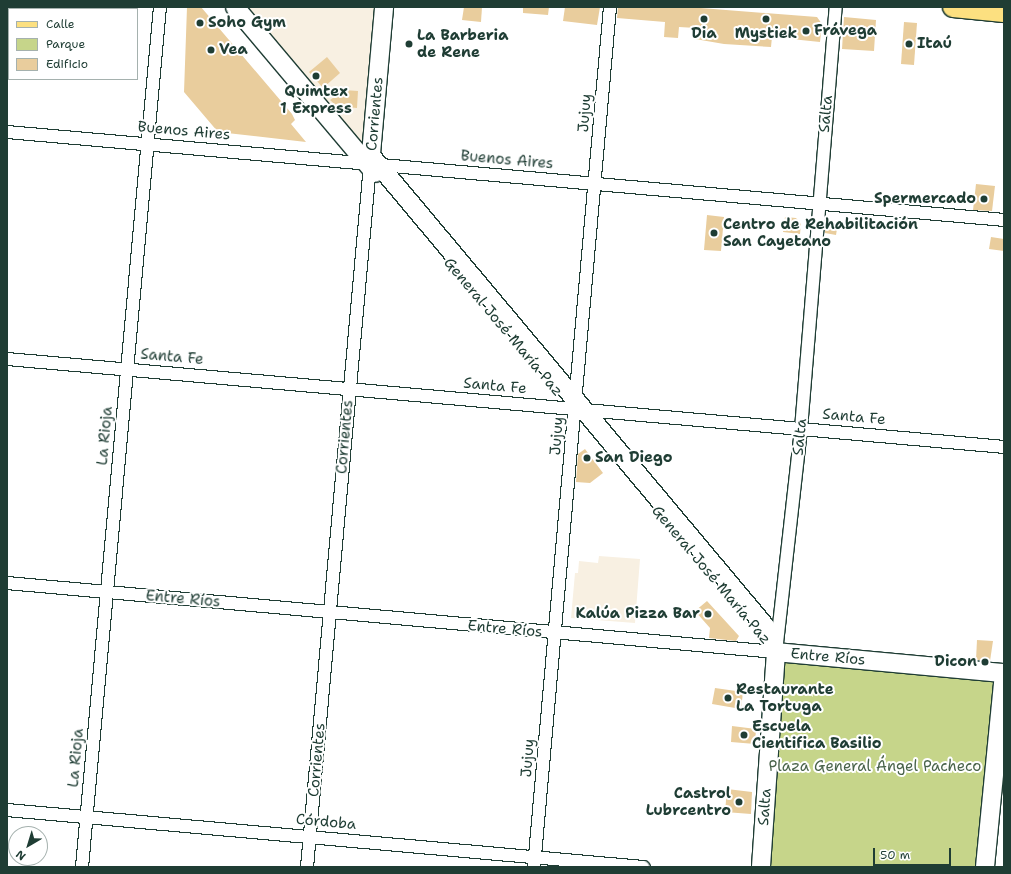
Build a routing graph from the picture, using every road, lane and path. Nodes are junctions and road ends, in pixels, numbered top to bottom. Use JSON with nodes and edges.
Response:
{"nodes":[{"id":1,"x":160,"y":7,"type":"edge"},
{"id":2,"x":235,"y":7,"type":"edge"},
{"id":3,"x":384,"y":7,"type":"edge"},
{"id":4,"x":610,"y":7,"type":"edge"},
{"id":5,"x":836,"y":7,"type":"edge"},
{"id":6,"x":953,"y":7,"type":"edge"},
{"id":7,"x":1004,"y":12,"type":"edge"},
{"id":8,"x":7,"y":132,"type":"edge"},
{"id":9,"x":146,"y":143,"type":"junction"},
{"id":10,"x":373,"y":162,"type":"junction"},
{"id":11,"x":595,"y":184,"type":"junction"},
{"id":12,"x":818,"y":204,"type":"junction"},
{"id":13,"x":1004,"y":220,"type":"edge"},
{"id":14,"x":7,"y":359,"type":"edge"},
{"id":15,"x":127,"y":368,"type":"junction"},
{"id":16,"x":349,"y":390,"type":"junction"},
{"id":17,"x":576,"y":408,"type":"junction"},
{"id":18,"x":801,"y":428,"type":"junction"},
{"id":19,"x":1004,"y":447,"type":"edge"},
{"id":20,"x":7,"y":583,"type":"edge"},
{"id":21,"x":107,"y":592,"type":"junction"},
{"id":22,"x":330,"y":612,"type":"junction"},
{"id":23,"x":555,"y":633,"type":"junction"},
{"id":24,"x":776,"y":652,"type":"junction"},
{"id":25,"x":1004,"y":669,"type":"edge"},
{"id":26,"x":1004,"y":673,"type":"edge"},
{"id":27,"x":7,"y":810,"type":"edge"},
{"id":28,"x":87,"y":816,"type":"junction"},
{"id":29,"x":310,"y":837,"type":"junction"},
{"id":30,"x":535,"y":863,"type":"edge"},
{"id":31,"x":82,"y":867,"type":"edge"},
{"id":32,"x":307,"y":867,"type":"edge"},
{"id":33,"x":643,"y":867,"type":"edge"},
{"id":34,"x":761,"y":867,"type":"edge"},
{"id":35,"x":985,"y":867,"type":"edge"}],
"edges":[{"from":1,"to":9,"type":"street","name":"La Rioja"},
{"from":2,"to":10,"type":"street","name":"General José María Paz"},
{"from":3,"to":10,"type":"street","name":"Corrientes"},
{"from":4,"to":11,"type":"street","name":"Jujuy"},
{"from":5,"to":12,"type":"street","name":"Salta"},
{"from":6,"to":7,"type":"main road"},
{"from":8,"to":9,"type":"street","name":"Buenos Aires"},
{"from":9,"to":10,"type":"street","name":"Buenos Aires"},
{"from":9,"to":15,"type":"street","name":"La Rioja"},
{"from":10,"to":11,"type":"street","name":"Buenos Aires"},
{"from":10,"to":16,"type":"street","name":"Corrientes"},
{"from":10,"to":17,"type":"street","name":"General José María Paz"},
{"from":11,"to":12,"type":"street","name":"Buenos Aires"},
{"from":11,"to":17,"type":"street","name":"Jujuy"},
{"from":12,"to":13,"type":"street","name":"Buenos Aires"},
{"from":12,"to":18,"type":"street","name":"Salta"},
{"from":14,"to":15,"type":"street","name":"Santa Fe"},
{"from":15,"to":16,"type":"street","name":"Santa Fe"},
{"from":15,"to":21,"type":"street","name":"La Rioja"},
{"from":16,"to":17,"type":"street","name":"Santa Fe"},
{"from":16,"to":22,"type":"street","name":"Corrientes"},
{"from":17,"to":18,"type":"street","name":"Santa Fe"},
{"from":17,"to":23,"type":"street","name":"Jujuy"},
{"from":17,"to":24,"type":"street","name":"General José María Paz"},
{"from":18,"to":19,"type":"street","name":"Santa Fe"},
{"from":18,"to":24,"type":"street","name":"Salta"},
{"from":20,"to":21,"type":"street","name":"Entre Ríos"},
{"from":21,"to":22,"type":"street","name":"Entre Ríos"},
{"from":21,"to":28,"type":"street","name":"La Rioja"},
{"from":22,"to":23,"type":"street","name":"Entre Ríos"},
{"from":22,"to":29,"type":"street","name":"Corrientes"},
{"from":23,"to":24,"type":"street","name":"Entre Ríos"},
{"from":23,"to":30,"type":"street","name":"Jujuy"},
{"from":24,"to":26,"type":"street","name":"Entre Ríos"},
{"from":24,"to":34,"type":"street","name":"Salta"},
{"from":25,"to":26,"type":"street"},
{"from":26,"to":35,"type":"street"},
{"from":27,"to":28,"type":"street","name":"Córdoba"},
{"from":28,"to":29,"type":"street","name":"Córdoba"},
{"from":28,"to":31,"type":"street","name":"La Rioja"},
{"from":29,"to":30,"type":"street","name":"Córdoba"},
{"from":29,"to":32,"type":"street","name":"Corrientes"},
{"from":30,"to":33,"type":"street","name":"Córdoba"}]}
